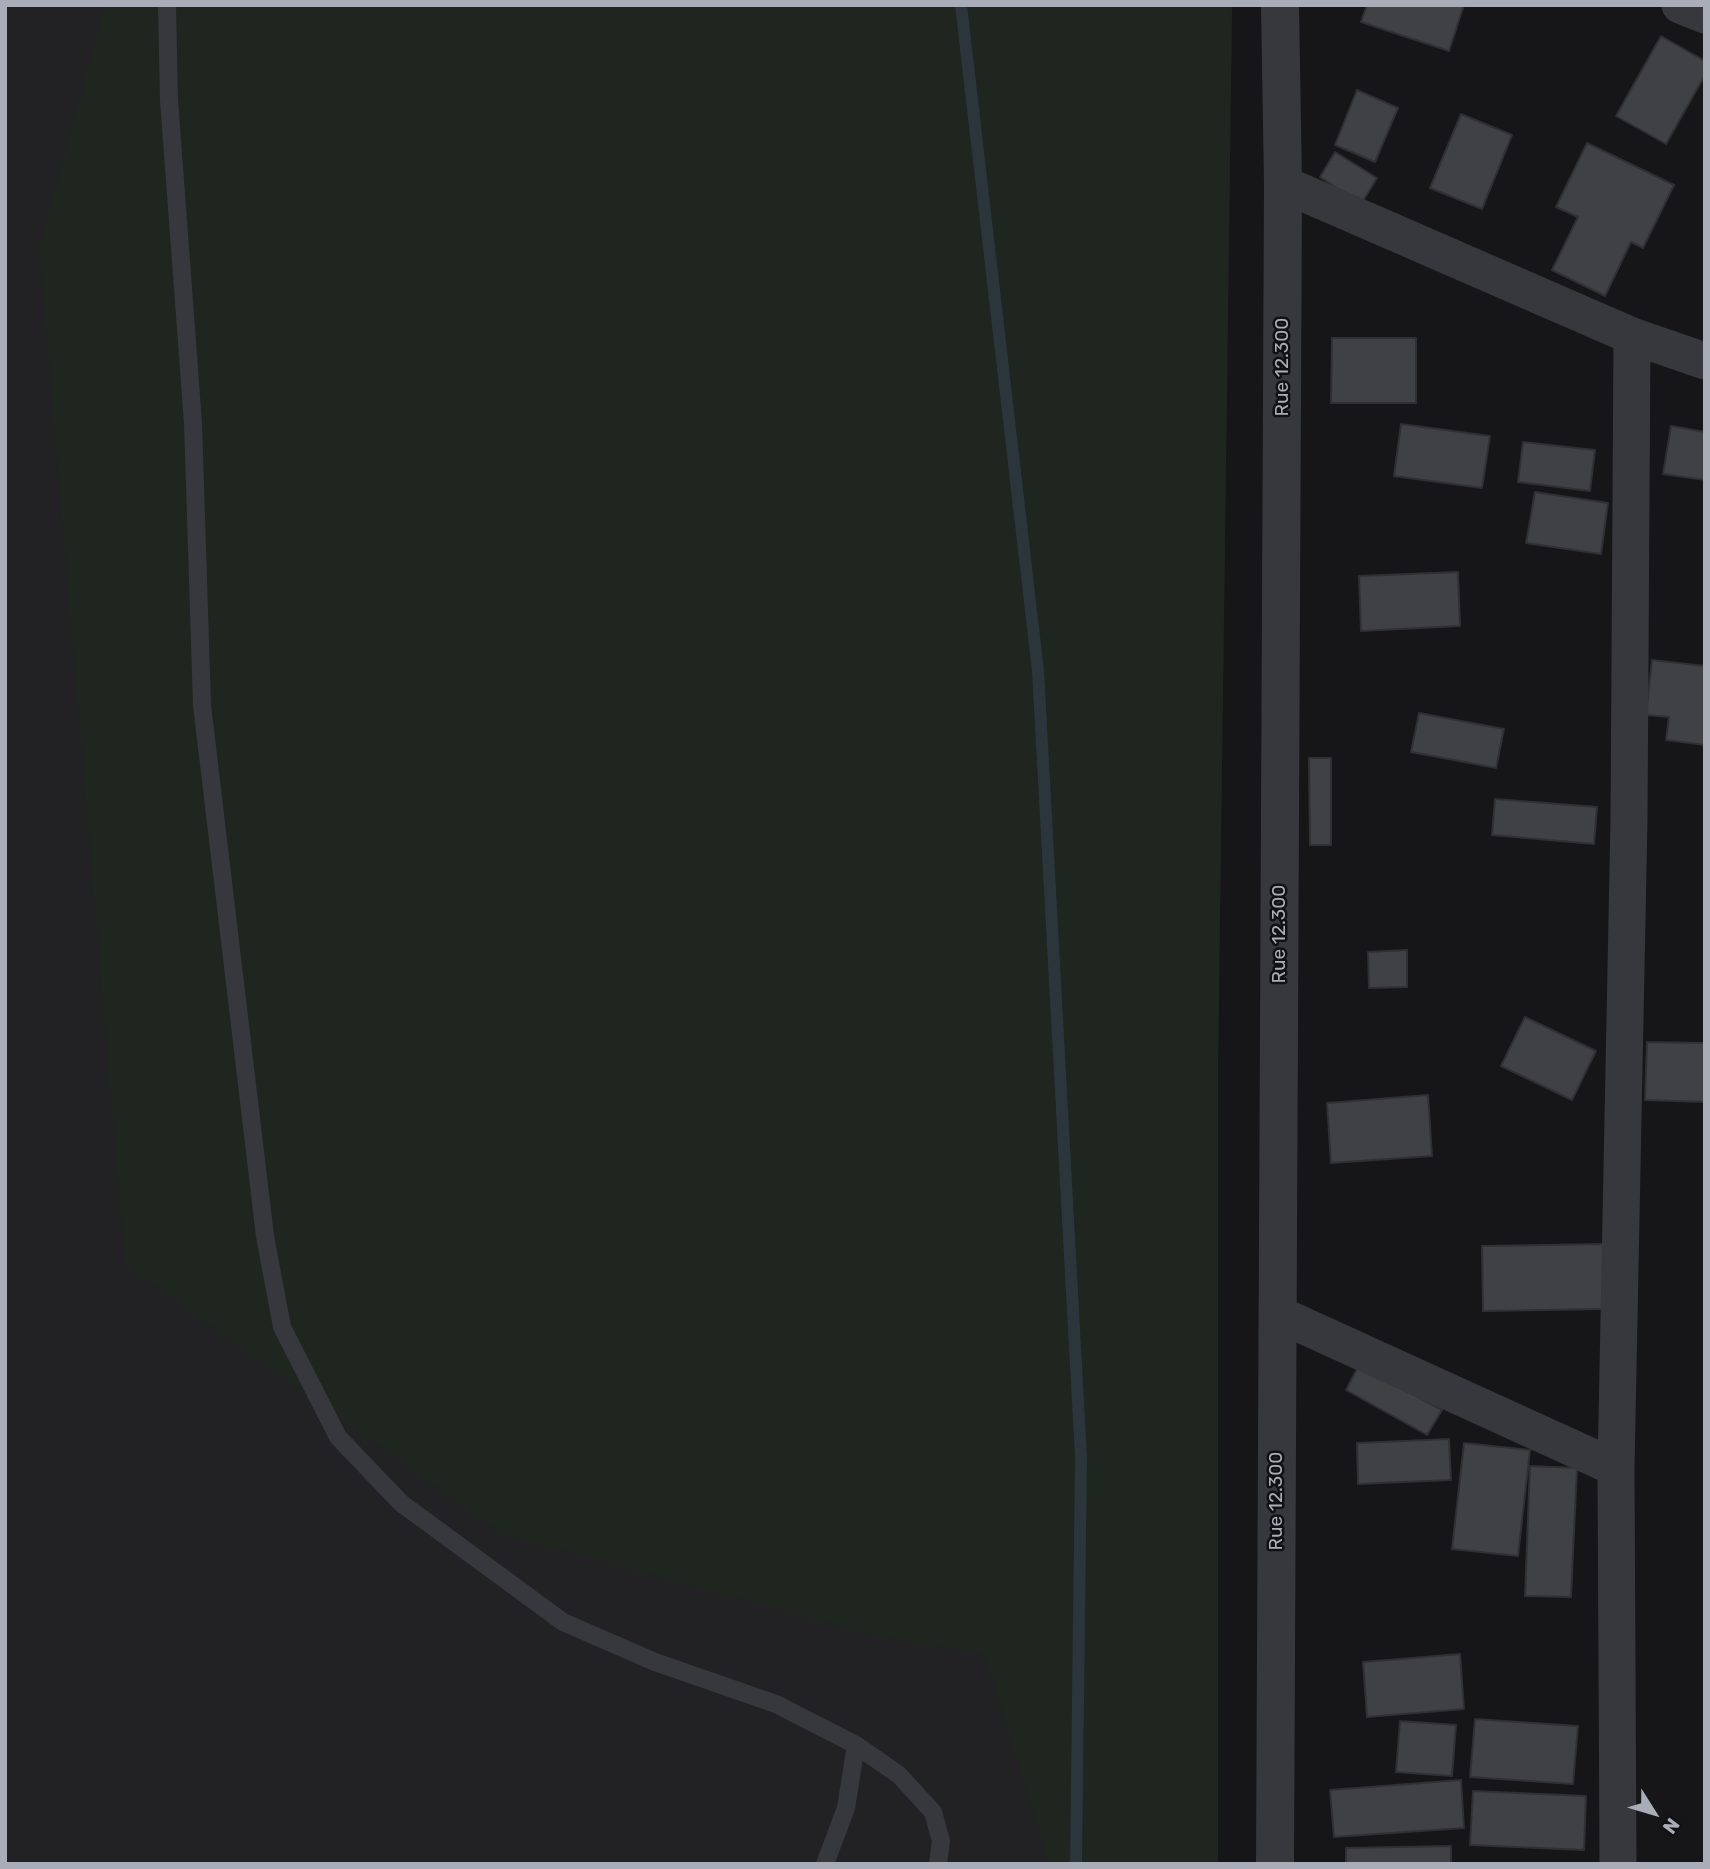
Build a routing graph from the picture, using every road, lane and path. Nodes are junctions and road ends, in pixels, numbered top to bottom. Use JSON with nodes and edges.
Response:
{"nodes":[{"id":1,"x":167,"y":5,"type":"edge"},
{"id":2,"x":1280,"y":5,"type":"edge"},
{"id":3,"x":1283,"y":184,"type":"junction"},
{"id":4,"x":1632,"y":336,"type":"junction"},
{"id":5,"x":1705,"y":361,"type":"edge"},
{"id":6,"x":1278,"y":1314,"type":"junction"},
{"id":7,"x":1616,"y":1468,"type":"junction"},
{"id":8,"x":856,"y":1745,"type":"junction"},
{"id":9,"x":825,"y":1864,"type":"edge"},
{"id":10,"x":938,"y":1864,"type":"edge"},
{"id":11,"x":1275,"y":1864,"type":"edge"},
{"id":12,"x":1618,"y":1864,"type":"edge"}],
"edges":[{"from":1,"to":8,"type":"lane"},
{"from":2,"to":3,"type":"street","name":"Rue 12.300"},
{"from":3,"to":4,"type":"street"},
{"from":3,"to":6,"type":"street","name":"Rue 12.300"},
{"from":4,"to":5,"type":"street"},
{"from":4,"to":7,"type":"street"},
{"from":6,"to":7,"type":"street"},
{"from":6,"to":11,"type":"street","name":"Rue 12.300"},
{"from":7,"to":12,"type":"street"},
{"from":8,"to":9,"type":"lane"},
{"from":8,"to":10,"type":"lane"}]}
